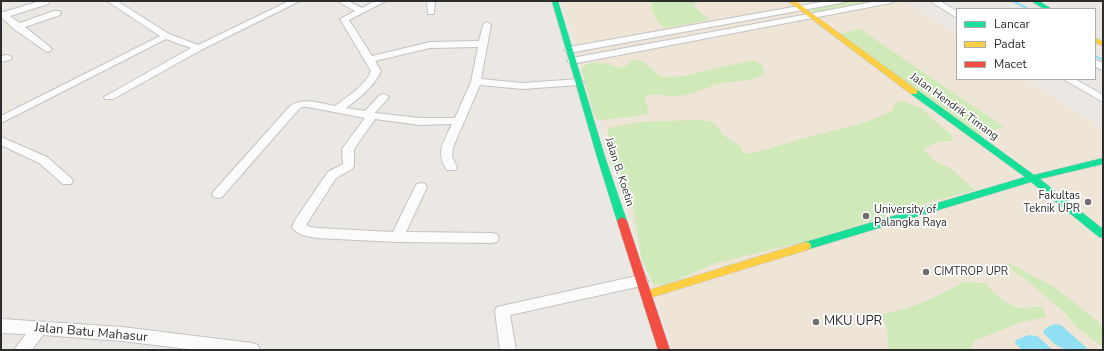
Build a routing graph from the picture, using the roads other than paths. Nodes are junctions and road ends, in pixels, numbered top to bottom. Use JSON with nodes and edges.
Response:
{"nodes":[{"id":1,"x":111,"y":1,"type":"edge"},
{"id":2,"x":296,"y":1,"type":"edge"},
{"id":3,"x":341,"y":1,"type":"edge"},
{"id":4,"x":382,"y":1,"type":"edge"},
{"id":5,"x":431,"y":1,"type":"edge"},
{"id":6,"x":555,"y":1,"type":"edge"},
{"id":7,"x":791,"y":1,"type":"edge"},
{"id":8,"x":840,"y":1,"type":"edge"},
{"id":9,"x":891,"y":1,"type":"edge"},
{"id":10,"x":934,"y":1,"type":"edge"},
{"id":11,"x":45,"y":2,"type":"dead end"},
{"id":12,"x":1030,"y":2,"type":"edge"},
{"id":13,"x":800,"y":8,"type":"junction"},
{"id":14,"x":1046,"y":8,"type":"edge"},
{"id":15,"x":360,"y":10,"type":"junction"},
{"id":16,"x":431,"y":12,"type":"dead end"},
{"id":17,"x":57,"y":13,"type":"dead end"},
{"id":18,"x":956,"y":13,"type":"edge"},
{"id":19,"x":3,"y":15,"type":"edge"},
{"id":20,"x":810,"y":16,"type":"junction"},
{"id":21,"x":746,"y":18,"type":"junction"},
{"id":22,"x":756,"y":25,"type":"junction"},
{"id":23,"x":17,"y":27,"type":"junction"},
{"id":24,"x":166,"y":36,"type":"junction"},
{"id":25,"x":634,"y":38,"type":"junction"},
{"id":26,"x":642,"y":47,"type":"junction"},
{"id":27,"x":198,"y":48,"type":"junction"},
{"id":28,"x":47,"y":49,"type":"dead end"},
{"id":29,"x":569,"y":50,"type":"junction"},
{"id":30,"x":369,"y":60,"type":"junction"},
{"id":31,"x":572,"y":61,"type":"junction"},
{"id":32,"x":1070,"y":80,"type":"edge"},
{"id":33,"x":476,"y":82,"type":"junction"},
{"id":34,"x":579,"y":82,"type":"junction"},
{"id":35,"x":384,"y":96,"type":"dead end"},
{"id":36,"x":109,"y":97,"type":"dead end"},
{"id":37,"x":1103,"y":99,"type":"edge"},
{"id":38,"x":23,"y":108,"type":"junction"},
{"id":39,"x":338,"y":109,"type":"junction"},
{"id":40,"x":1,"y":111,"type":"edge"},
{"id":41,"x":369,"y":115,"type":"junction"},
{"id":42,"x":1,"y":120,"type":"edge"},
{"id":43,"x":458,"y":121,"type":"junction"},
{"id":44,"x":1,"y":141,"type":"edge"},
{"id":45,"x":1103,"y":161,"type":"edge"},
{"id":46,"x":451,"y":167,"type":"dead end"},
{"id":47,"x":1032,"y":178,"type":"junction"},
{"id":48,"x":67,"y":181,"type":"dead end"},
{"id":49,"x":421,"y":187,"type":"dead end"},
{"id":50,"x":218,"y":194,"type":"dead end"},
{"id":51,"x":1103,"y":234,"type":"edge"},
{"id":52,"x":397,"y":237,"type":"junction"},
{"id":53,"x":492,"y":238,"type":"dead end"},
{"id":54,"x":641,"y":281,"type":"junction"},
{"id":55,"x":646,"y":295,"type":"junction"},
{"id":56,"x":1,"y":326,"type":"edge"},
{"id":57,"x":40,"y":328,"type":"junction"},
{"id":58,"x":22,"y":350,"type":"edge"},
{"id":59,"x":252,"y":350,"type":"edge"},
{"id":60,"x":508,"y":350,"type":"edge"},
{"id":61,"x":664,"y":350,"type":"edge"}],
"edges":[{"from":1,"to":24,"type":"street"},
{"from":2,"to":27,"type":"street"},
{"from":3,"to":15,"type":"street"},
{"from":4,"to":15,"type":"street"},
{"from":5,"to":16,"type":"street"},
{"from":6,"to":29,"type":"street","name":"Jalan B. Koetin"},
{"from":7,"to":13,"type":"street","name":"Jalan Hendrik Timang"},
{"from":8,"to":13,"type":"street"},
{"from":9,"to":20,"type":"street"},
{"from":10,"to":18,"type":"street"},
{"from":11,"to":19,"type":"street"},
{"from":12,"to":14,"type":"street"},
{"from":13,"to":20,"type":"street","name":"Jalan Hendrik Timang"},
{"from":13,"to":21,"type":"street"},
{"from":15,"to":30,"type":"street"},
{"from":17,"to":23,"type":"street"},
{"from":19,"to":23,"type":"street"},
{"from":20,"to":22,"type":"street"},
{"from":20,"to":47,"type":"street","name":"Jalan Hendrik Timang"},
{"from":21,"to":22,"type":"street"},
{"from":21,"to":25,"type":"street"},
{"from":22,"to":26,"type":"street"},
{"from":23,"to":28,"type":"street"},
{"from":24,"to":27,"type":"street"},
{"from":24,"to":38,"type":"street"},
{"from":25,"to":26,"type":"street"},
{"from":25,"to":29,"type":"street"},
{"from":26,"to":31,"type":"street"},
{"from":27,"to":36,"type":"street"},
{"from":29,"to":31,"type":"street","name":"Jalan B. Koetin"},
{"from":30,"to":33,"type":"street"},
{"from":30,"to":39,"type":"street"},
{"from":31,"to":34,"type":"street","name":"Jalan B. Koetin"},
{"from":32,"to":37,"type":"street"},
{"from":33,"to":34,"type":"street"},
{"from":33,"to":43,"type":"street"},
{"from":34,"to":54,"type":"street","name":"Jalan B. Koetin"},
{"from":35,"to":41,"type":"street"},
{"from":38,"to":40,"type":"street"},
{"from":38,"to":42,"type":"street"},
{"from":39,"to":41,"type":"street"},
{"from":39,"to":50,"type":"street"},
{"from":41,"to":43,"type":"street"},
{"from":41,"to":52,"type":"street"},
{"from":43,"to":46,"type":"street"},
{"from":44,"to":48,"type":"street"},
{"from":45,"to":47,"type":"street"},
{"from":47,"to":51,"type":"street","name":"Jalan Hendrik Timang"},
{"from":47,"to":55,"type":"street"},
{"from":49,"to":52,"type":"street"},
{"from":52,"to":53,"type":"street"},
{"from":54,"to":55,"type":"street","name":"Jalan B. Koetin"},
{"from":54,"to":60,"type":"street"},
{"from":55,"to":61,"type":"street","name":"Jalan B. Koetin"},
{"from":56,"to":57,"type":"street","name":"Jalan Batu Mahasur"},
{"from":57,"to":58,"type":"street"},
{"from":57,"to":59,"type":"street","name":"Jalan Batu Mahasur"}]}
